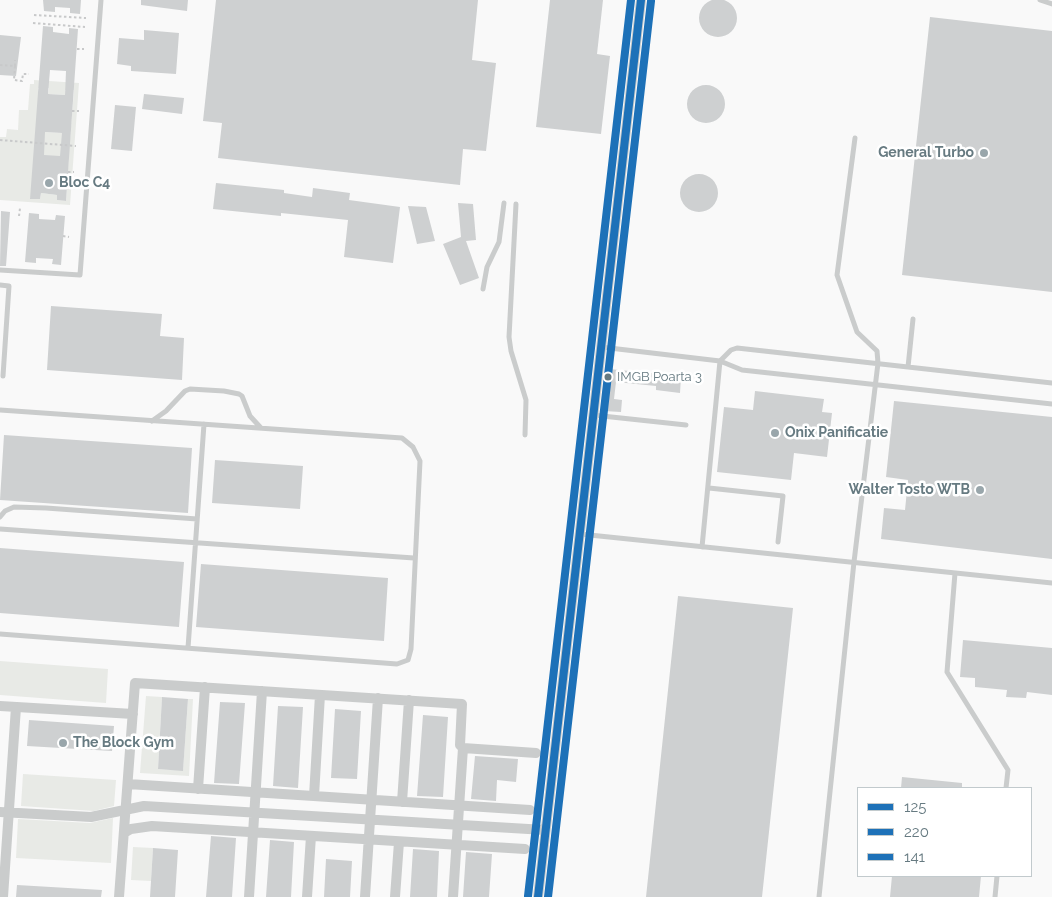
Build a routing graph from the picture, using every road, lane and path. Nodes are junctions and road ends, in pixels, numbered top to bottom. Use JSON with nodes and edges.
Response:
{"nodes":[{"id":1,"x":101,"y":0,"type":"edge"},
{"id":2,"x":641,"y":0,"type":"edge"},
{"id":3,"x":1040,"y":0,"type":"edge"},
{"id":4,"x":1052,"y":4,"type":"edge"},
{"id":5,"x":34,"y":15,"type":"dead end"},
{"id":6,"x":86,"y":18,"type":"dead end"},
{"id":7,"x":33,"y":24,"type":"dead end"},
{"id":8,"x":85,"y":27,"type":"dead end"},
{"id":9,"x":77,"y":49,"type":"dead end"},
{"id":10,"x":84,"y":49,"type":"dead end"},
{"id":11,"x":15,"y":60,"type":"dead end"},
{"id":12,"x":0,"y":66,"type":"edge"},
{"id":13,"x":14,"y":66,"type":"junction"},
{"id":14,"x":29,"y":74,"type":"dead end"},
{"id":15,"x":72,"y":111,"type":"dead end"},
{"id":16,"x":79,"y":111,"type":"dead end"},
{"id":17,"x":855,"y":138,"type":"dead end"},
{"id":18,"x":0,"y":140,"type":"edge"},
{"id":19,"x":76,"y":146,"type":"dead end"},
{"id":20,"x":68,"y":172,"type":"dead end"},
{"id":21,"x":74,"y":172,"type":"dead end"},
{"id":22,"x":504,"y":203,"type":"dead end"},
{"id":23,"x":516,"y":204,"type":"dead end"},
{"id":24,"x":20,"y":208,"type":"dead end"},
{"id":25,"x":19,"y":216,"type":"dead end"},
{"id":26,"x":63,"y":236,"type":"dead end"},
{"id":27,"x":69,"y":237,"type":"dead end"},
{"id":28,"x":0,"y":270,"type":"edge"},
{"id":29,"x":0,"y":286,"type":"edge"},
{"id":30,"x":483,"y":289,"type":"dead end"},
{"id":31,"x":913,"y":318,"type":"dead end"},
{"id":32,"x":601,"y":347,"type":"junction"},
{"id":33,"x":720,"y":361,"type":"junction"},
{"id":34,"x":878,"y":363,"type":"junction"},
{"id":35,"x":908,"y":367,"type":"junction"},
{"id":36,"x":3,"y":376,"type":"dead end"},
{"id":37,"x":1052,"y":383,"type":"edge"},
{"id":38,"x":875,"y":384,"type":"junction"},
{"id":39,"x":1052,"y":404,"type":"edge"},
{"id":40,"x":0,"y":410,"type":"edge"},
{"id":41,"x":593,"y":415,"type":"junction"},
{"id":42,"x":152,"y":421,"type":"junction"},
{"id":43,"x":204,"y":424,"type":"junction"},
{"id":44,"x":686,"y":425,"type":"dead end"},
{"id":45,"x":261,"y":428,"type":"junction"},
{"id":46,"x":525,"y":435,"type":"dead end"},
{"id":47,"x":709,"y":488,"type":"junction"},
{"id":48,"x":0,"y":517,"type":"edge"},
{"id":49,"x":196,"y":519,"type":"junction"},
{"id":50,"x":0,"y":529,"type":"edge"},
{"id":51,"x":580,"y":534,"type":"junction"},
{"id":52,"x":195,"y":542,"type":"junction"},
{"id":53,"x":778,"y":542,"type":"dead end"},
{"id":54,"x":702,"y":547,"type":"junction"},
{"id":55,"x":414,"y":558,"type":"junction"},
{"id":56,"x":854,"y":562,"type":"junction"},
{"id":57,"x":955,"y":573,"type":"junction"},
{"id":58,"x":1052,"y":582,"type":"edge"},
{"id":59,"x":0,"y":634,"type":"edge"},
{"id":60,"x":188,"y":648,"type":"junction"},
{"id":61,"x":205,"y":687,"type":"junction"},
{"id":62,"x":262,"y":691,"type":"junction"},
{"id":63,"x":320,"y":695,"type":"junction"},
{"id":64,"x":378,"y":698,"type":"junction"},
{"id":65,"x":409,"y":700,"type":"junction"},
{"id":66,"x":0,"y":706,"type":"edge"},
{"id":67,"x":16,"y":707,"type":"junction"},
{"id":68,"x":133,"y":714,"type":"junction"},
{"id":69,"x":462,"y":748,"type":"junction"},
{"id":70,"x":536,"y":753,"type":"dead end"},
{"id":71,"x":128,"y":784,"type":"junction"},
{"id":72,"x":1006,"y":787,"type":"edge"},
{"id":73,"x":198,"y":789,"type":"junction"},
{"id":74,"x":256,"y":792,"type":"junction"},
{"id":75,"x":314,"y":796,"type":"junction"},
{"id":76,"x":371,"y":800,"type":"junction"},
{"id":77,"x":402,"y":802,"type":"junction"},
{"id":78,"x":459,"y":805,"type":"junction"},
{"id":79,"x":126,"y":810,"type":"junction"},
{"id":80,"x":530,"y":810,"type":"dead end"},
{"id":81,"x":4,"y":812,"type":"edge"},
{"id":82,"x":254,"y":813,"type":"junction"},
{"id":83,"x":370,"y":820,"type":"junction"},
{"id":84,"x":458,"y":826,"type":"junction"},
{"id":85,"x":546,"y":830,"type":"junction"},
{"id":86,"x":253,"y":832,"type":"junction"},
{"id":87,"x":124,"y":833,"type":"junction"},
{"id":88,"x":311,"y":836,"type":"junction"},
{"id":89,"x":369,"y":840,"type":"junction"},
{"id":90,"x":399,"y":842,"type":"junction"},
{"id":91,"x":456,"y":845,"type":"junction"},
{"id":92,"x":525,"y":849,"type":"dead end"},
{"id":93,"x":997,"y":877,"type":"edge"},
{"id":94,"x":3,"y":897,"type":"edge"},
{"id":95,"x":119,"y":897,"type":"edge"},
{"id":96,"x":249,"y":897,"type":"edge"},
{"id":97,"x":307,"y":897,"type":"edge"},
{"id":98,"x":365,"y":897,"type":"edge"},
{"id":99,"x":396,"y":897,"type":"edge"},
{"id":100,"x":453,"y":897,"type":"edge"},
{"id":101,"x":538,"y":897,"type":"edge"},
{"id":102,"x":819,"y":897,"type":"edge"},
{"id":103,"x":995,"y":897,"type":"edge"}],
"edges":[{"from":1,"to":28,"type":"lane"},
{"from":2,"to":32,"type":"street"},
{"from":3,"to":4,"type":"lane"},
{"from":5,"to":6,"type":"path"},
{"from":7,"to":8,"type":"path"},
{"from":9,"to":10,"type":"path"},
{"from":11,"to":13,"type":"path"},
{"from":12,"to":13,"type":"path"},
{"from":13,"to":14,"type":"path"},
{"from":15,"to":16,"type":"path"},
{"from":17,"to":34,"type":"lane"},
{"from":18,"to":19,"type":"path"},
{"from":20,"to":21,"type":"path"},
{"from":22,"to":30,"type":"lane"},
{"from":23,"to":46,"type":"lane"},
{"from":24,"to":25,"type":"path"},
{"from":26,"to":27,"type":"path"},
{"from":29,"to":36,"type":"lane"},
{"from":31,"to":35,"type":"lane"},
{"from":32,"to":33,"type":"lane"},
{"from":32,"to":41,"type":"street"},
{"from":33,"to":34,"type":"lane"},
{"from":33,"to":38,"type":"lane"},
{"from":33,"to":47,"type":"lane"},
{"from":34,"to":35,"type":"lane"},
{"from":34,"to":38,"type":"lane"},
{"from":35,"to":37,"type":"lane"},
{"from":38,"to":39,"type":"lane"},
{"from":38,"to":56,"type":"lane"},
{"from":40,"to":42,"type":"lane"},
{"from":41,"to":44,"type":"lane"},
{"from":41,"to":51,"type":"street"},
{"from":42,"to":43,"type":"lane"},
{"from":42,"to":45,"type":"lane"},
{"from":43,"to":45,"type":"lane"},
{"from":43,"to":49,"type":"lane"},
{"from":45,"to":55,"type":"lane"},
{"from":47,"to":53,"type":"lane"},
{"from":47,"to":54,"type":"lane"},
{"from":48,"to":49,"type":"lane"},
{"from":49,"to":52,"type":"lane"},
{"from":50,"to":52,"type":"lane"},
{"from":51,"to":54,"type":"lane"},
{"from":51,"to":85,"type":"street"},
{"from":52,"to":55,"type":"lane"},
{"from":52,"to":60,"type":"lane"},
{"from":54,"to":56,"type":"lane"},
{"from":55,"to":60,"type":"lane"},
{"from":56,"to":57,"type":"lane"},
{"from":56,"to":102,"type":"lane"},
{"from":57,"to":58,"type":"lane"},
{"from":57,"to":72,"type":"lane"},
{"from":59,"to":60,"type":"lane"},
{"from":61,"to":62,"type":"street"},
{"from":61,"to":68,"type":"street"},
{"from":61,"to":73,"type":"street"},
{"from":62,"to":63,"type":"street"},
{"from":62,"to":74,"type":"street"},
{"from":63,"to":64,"type":"street"},
{"from":63,"to":75,"type":"street"},
{"from":64,"to":65,"type":"street"},
{"from":64,"to":76,"type":"street"},
{"from":65,"to":69,"type":"street"},
{"from":65,"to":77,"type":"street"},
{"from":66,"to":67,"type":"street"},
{"from":67,"to":68,"type":"street"},
{"from":67,"to":81,"type":"street"},
{"from":68,"to":71,"type":"street"},
{"from":69,"to":70,"type":"street"},
{"from":69,"to":78,"type":"street"},
{"from":71,"to":73,"type":"street"},
{"from":71,"to":79,"type":"street"},
{"from":73,"to":74,"type":"street"},
{"from":74,"to":75,"type":"street"},
{"from":74,"to":82,"type":"street"},
{"from":75,"to":76,"type":"street"},
{"from":76,"to":77,"type":"street"},
{"from":76,"to":83,"type":"street"},
{"from":77,"to":78,"type":"street"},
{"from":78,"to":80,"type":"street"},
{"from":78,"to":84,"type":"street"},
{"from":79,"to":81,"type":"street"},
{"from":79,"to":82,"type":"street"},
{"from":79,"to":87,"type":"street"},
{"from":81,"to":94,"type":"street"},
{"from":82,"to":83,"type":"street"},
{"from":82,"to":86,"type":"street"},
{"from":83,"to":84,"type":"street"},
{"from":83,"to":89,"type":"street"},
{"from":84,"to":85,"type":"street"},
{"from":84,"to":91,"type":"street"},
{"from":85,"to":101,"type":"street"},
{"from":86,"to":87,"type":"street"},
{"from":86,"to":88,"type":"street"},
{"from":86,"to":96,"type":"street"},
{"from":87,"to":95,"type":"street"},
{"from":88,"to":89,"type":"street"},
{"from":88,"to":97,"type":"street"},
{"from":89,"to":90,"type":"street"},
{"from":89,"to":98,"type":"street"},
{"from":90,"to":91,"type":"street"},
{"from":90,"to":99,"type":"street"},
{"from":91,"to":92,"type":"street"},
{"from":91,"to":100,"type":"street"},
{"from":93,"to":103,"type":"lane"}]}
